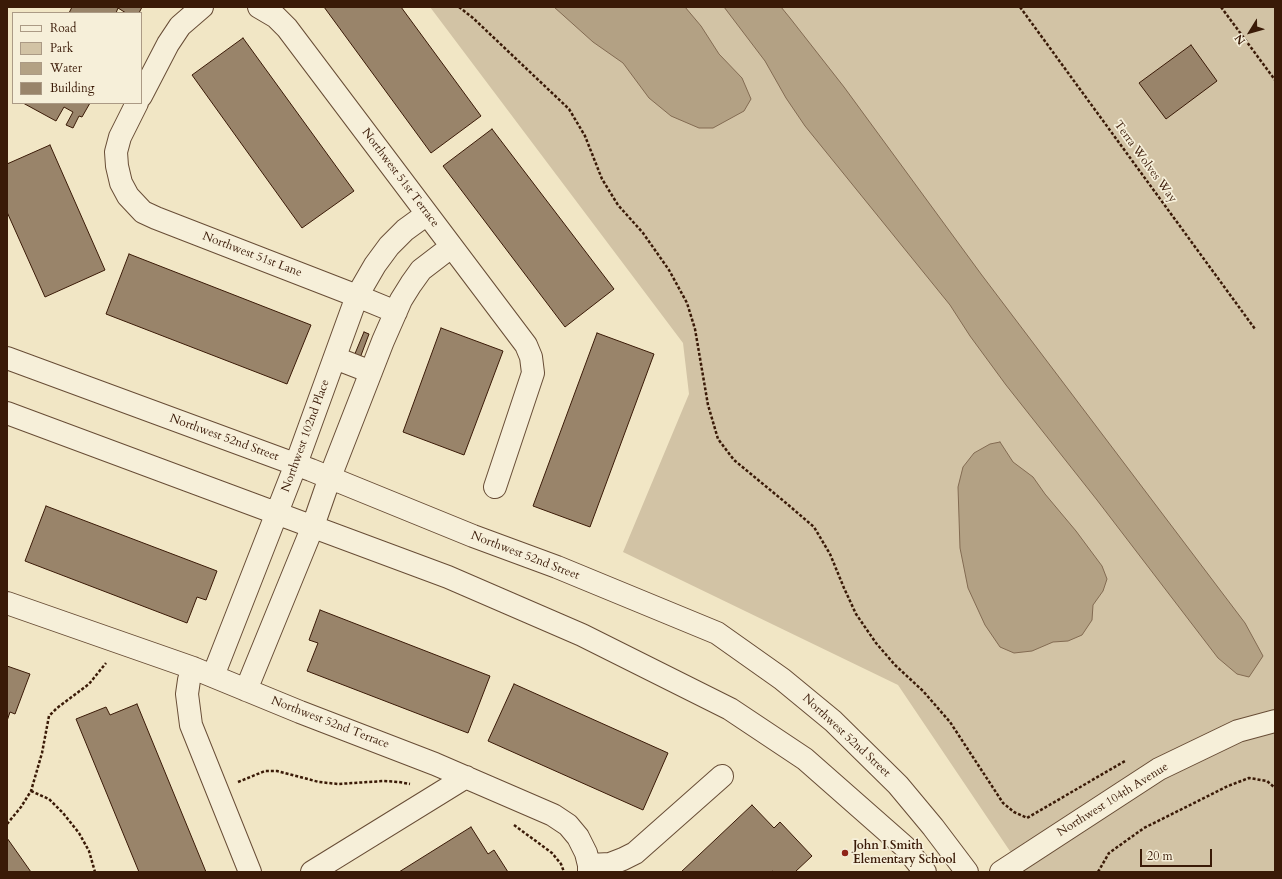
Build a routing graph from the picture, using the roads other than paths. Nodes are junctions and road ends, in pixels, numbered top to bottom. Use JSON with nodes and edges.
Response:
{"nodes":[{"id":1,"x":202,"y":7,"type":"edge"},
{"id":2,"x":259,"y":7,"type":"edge"},
{"id":3,"x":142,"y":94,"type":"edge"},
{"id":4,"x":137,"y":104,"type":"edge"},
{"id":5,"x":427,"y":214,"type":"junction"},
{"id":6,"x":451,"y":248,"type":"junction"},
{"id":7,"x":357,"y":296,"type":"junction"},
{"id":8,"x":396,"y":312,"type":"junction"},
{"id":9,"x":7,"y":358,"type":"edge"},
{"id":10,"x":335,"y":358,"type":"junction"},
{"id":11,"x":371,"y":372,"type":"junction"},
{"id":12,"x":7,"y":413,"type":"edge"},
{"id":13,"x":296,"y":464,"type":"junction"},
{"id":14,"x":330,"y":478,"type":"junction"},
{"id":15,"x":495,"y":487,"type":"dead end"},
{"id":16,"x":278,"y":513,"type":"junction"},
{"id":17,"x":313,"y":526,"type":"junction"},
{"id":18,"x":7,"y":603,"type":"edge"},
{"id":19,"x":203,"y":672,"type":"junction"},
{"id":20,"x":246,"y":690,"type":"junction"},
{"id":21,"x":1275,"y":722,"type":"edge"},
{"id":22,"x":722,"y":776,"type":"dead end"},
{"id":23,"x":466,"y":777,"type":"junction"},
{"id":24,"x":589,"y":869,"type":"edge"},
{"id":25,"x":250,"y":872,"type":"edge"},
{"id":26,"x":312,"y":872,"type":"edge"},
{"id":27,"x":925,"y":872,"type":"edge"},
{"id":28,"x":967,"y":872,"type":"edge"},
{"id":29,"x":1001,"y":872,"type":"edge"}],
"edges":[{"from":1,"to":3,"type":"street"},
{"from":2,"to":5,"type":"street","name":"Northwest 51st Terrace"},
{"from":4,"to":7,"type":"street","name":"Northwest 51st Lane"},
{"from":5,"to":6,"type":"street","name":"Northwest 51st Terrace"},
{"from":5,"to":7,"type":"street","name":"Northwest 102nd Place"},
{"from":6,"to":8,"type":"street"},
{"from":6,"to":15,"type":"street","name":"Northwest 51st Terrace"},
{"from":7,"to":8,"type":"street","name":"Northwest 51st Lane"},
{"from":7,"to":10,"type":"street","name":"Northwest 102nd Place"},
{"from":8,"to":11,"type":"street"},
{"from":9,"to":13,"type":"street","name":"Northwest 52nd Street"},
{"from":10,"to":11,"type":"street"},
{"from":10,"to":13,"type":"street","name":"Northwest 102nd Place"},
{"from":11,"to":14,"type":"street"},
{"from":12,"to":16,"type":"street"},
{"from":13,"to":14,"type":"street","name":"Northwest 52nd Street"},
{"from":13,"to":16,"type":"street","name":"Northwest 102nd Place"},
{"from":14,"to":17,"type":"street"},
{"from":14,"to":28,"type":"street","name":"Northwest 52nd Street"},
{"from":16,"to":17,"type":"street"},
{"from":16,"to":19,"type":"street","name":"Northwest 102nd Place"},
{"from":17,"to":20,"type":"street"},
{"from":17,"to":27,"type":"street"},
{"from":18,"to":19,"type":"street","name":"Northwest 52nd Terrace"},
{"from":19,"to":20,"type":"street","name":"Northwest 52nd Terrace"},
{"from":19,"to":25,"type":"street"},
{"from":20,"to":23,"type":"street","name":"Northwest 52nd Terrace"},
{"from":21,"to":29,"type":"street","name":"Northwest 104th Avenue"},
{"from":22,"to":24,"type":"street"},
{"from":23,"to":24,"type":"street","name":"Northwest 52nd Terrace"},
{"from":23,"to":26,"type":"street"}]}
